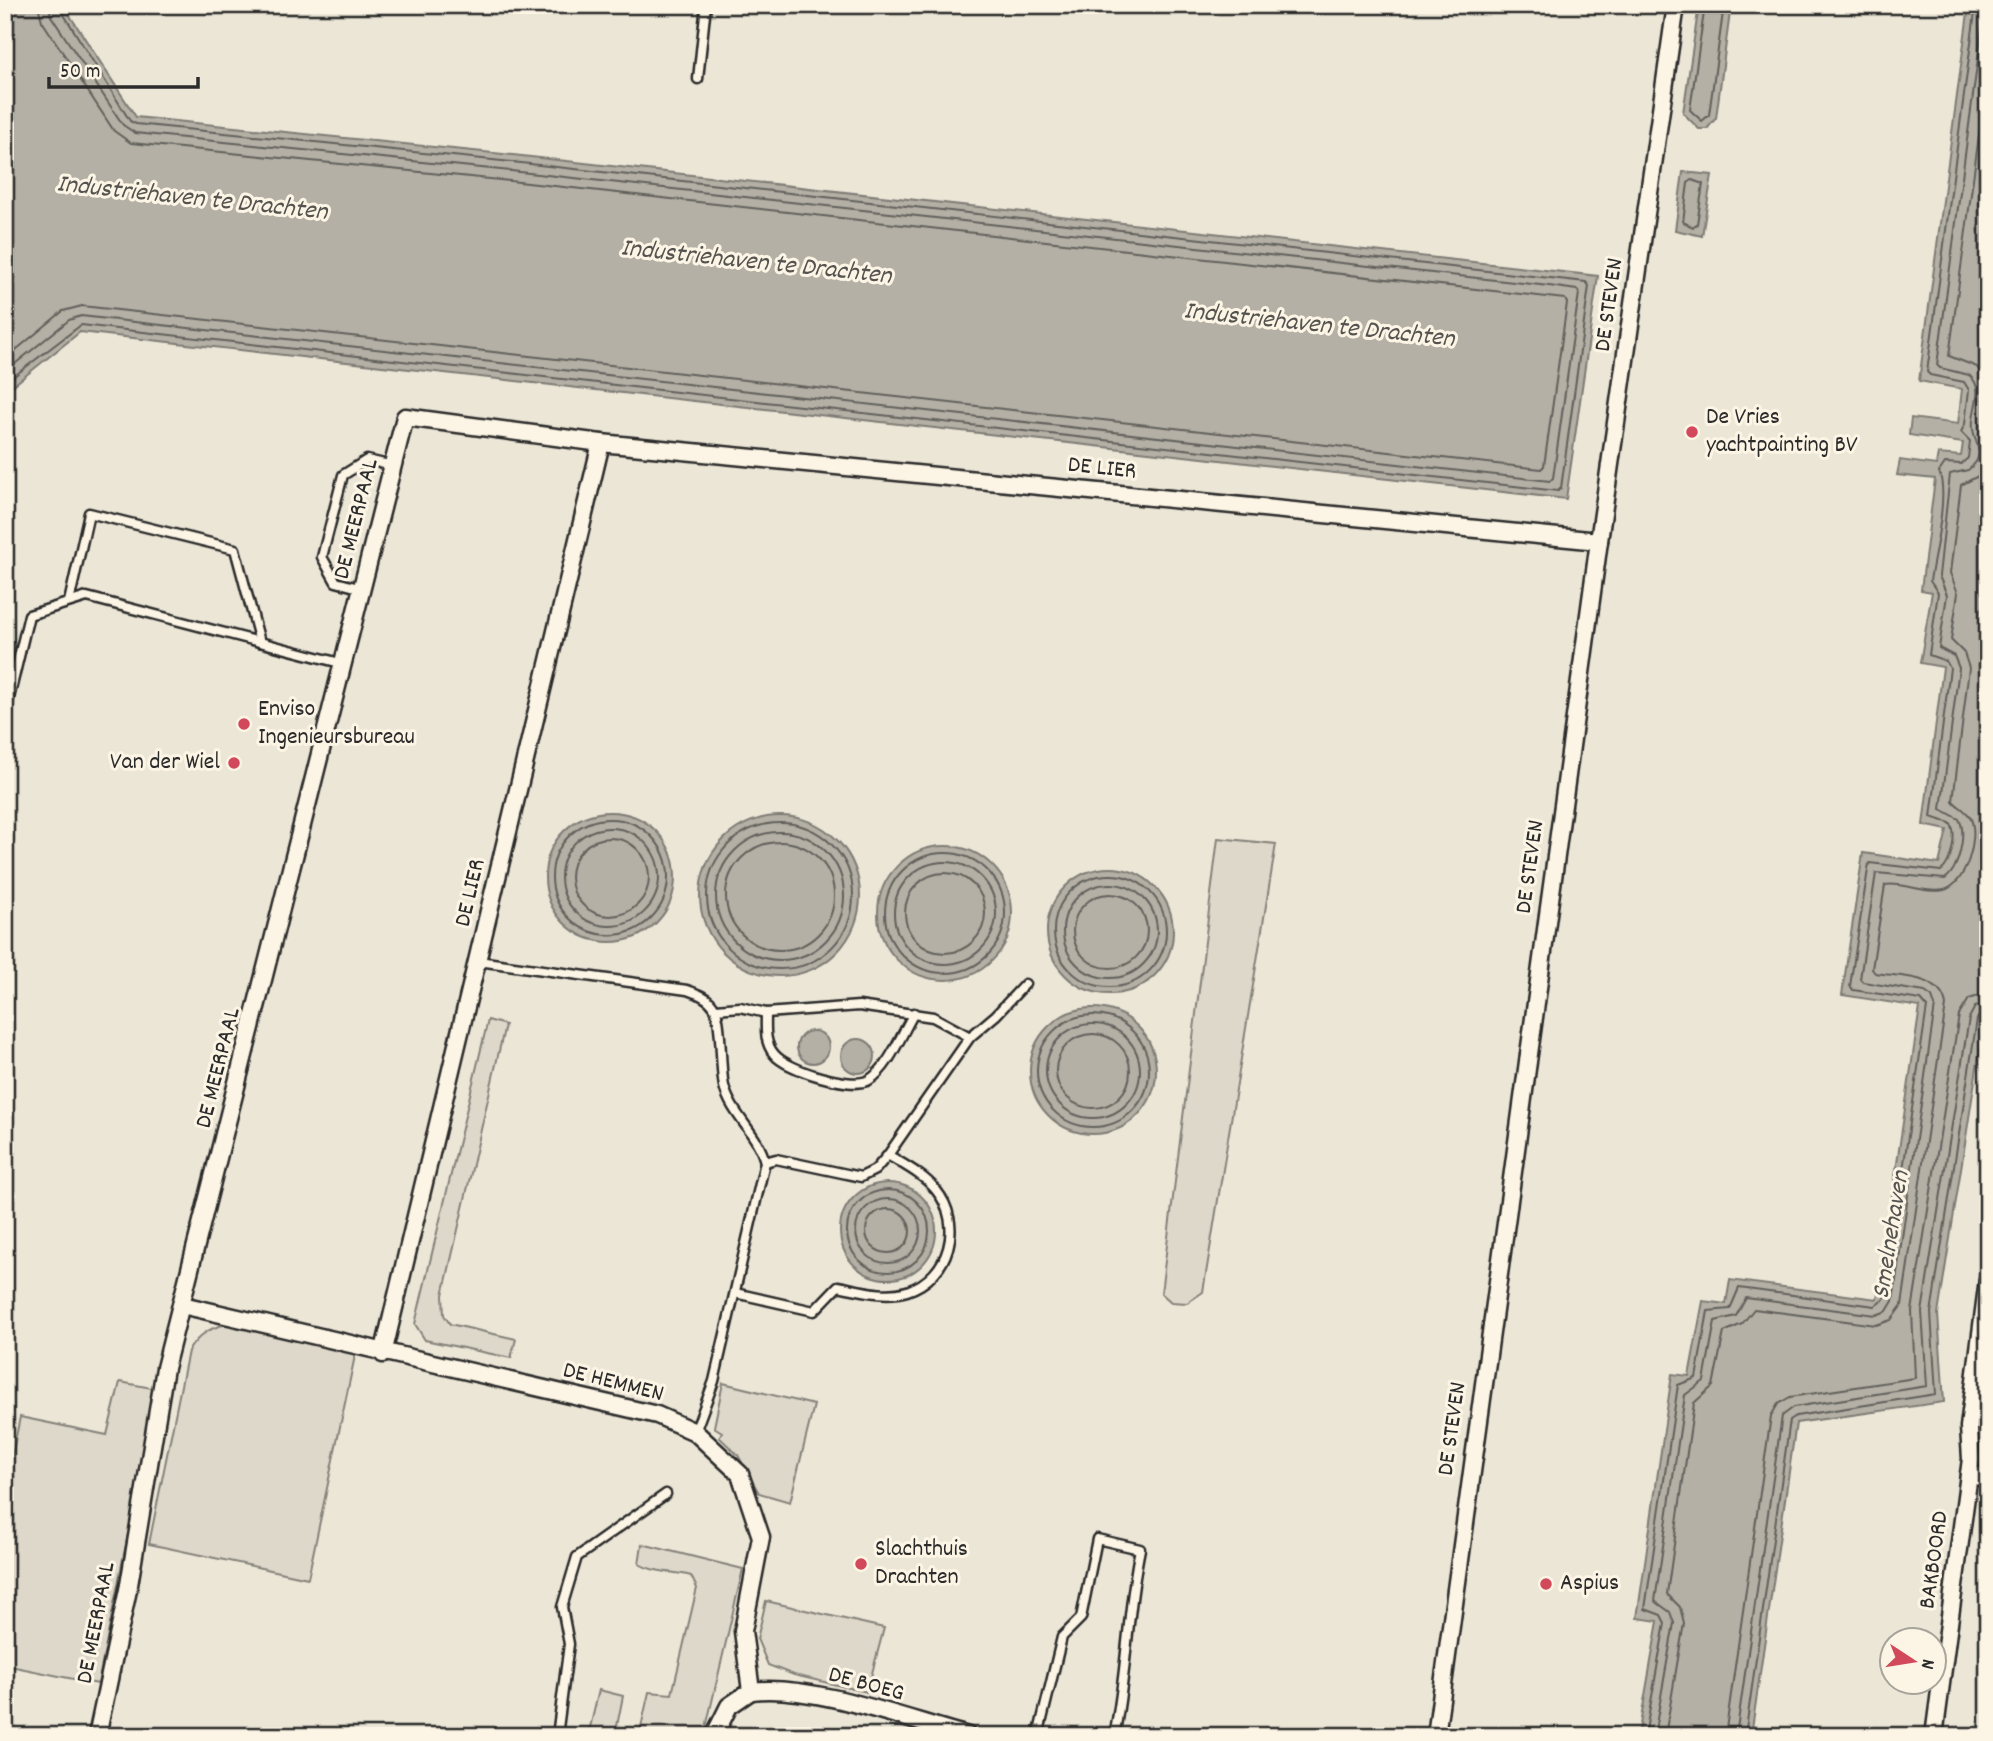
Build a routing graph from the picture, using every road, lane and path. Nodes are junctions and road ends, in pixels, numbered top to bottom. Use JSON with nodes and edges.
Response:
{"nodes":[{"id":1,"x":706,"y":5,"type":"edge"},
{"id":2,"x":1676,"y":5,"type":"edge"},
{"id":3,"x":698,"y":79,"type":"dead end"},
{"id":4,"x":405,"y":417,"type":"joint"},
{"id":5,"x":601,"y":443,"type":"junction"},
{"id":6,"x":393,"y":466,"type":"junction"},
{"id":7,"x":1599,"y":541,"type":"junction"},
{"id":8,"x":363,"y":589,"type":"junction"},
{"id":9,"x":69,"y":602,"type":"junction"},
{"id":10,"x":260,"y":642,"type":"junction"},
{"id":11,"x":344,"y":664,"type":"junction"},
{"id":12,"x":5,"y":715,"type":"edge"},
{"id":13,"x":478,"y":961,"type":"junction"},
{"id":14,"x":1024,"y":984,"type":"dead end"},
{"id":15,"x":716,"y":1009,"type":"junction"},
{"id":16,"x":766,"y":1013,"type":"junction"},
{"id":17,"x":914,"y":1013,"type":"junction"},
{"id":18,"x":970,"y":1037,"type":"junction"},
{"id":19,"x":888,"y":1155,"type":"junction"},
{"id":20,"x":765,"y":1162,"type":"junction"},
{"id":21,"x":1988,"y":1279,"type":"edge"},
{"id":22,"x":735,"y":1293,"type":"junction"},
{"id":23,"x":182,"y":1305,"type":"junction"},
{"id":24,"x":383,"y":1354,"type":"junction"},
{"id":25,"x":695,"y":1432,"type":"junction"},
{"id":26,"x":1969,"y":1474,"type":"junction"},
{"id":27,"x":1988,"y":1479,"type":"edge"},
{"id":28,"x":666,"y":1494,"type":"dead end"},
{"id":29,"x":751,"y":1692,"type":"junction"},
{"id":30,"x":97,"y":1736,"type":"edge"},
{"id":31,"x":557,"y":1736,"type":"edge"},
{"id":32,"x":714,"y":1736,"type":"edge"},
{"id":33,"x":968,"y":1736,"type":"edge"},
{"id":34,"x":1038,"y":1736,"type":"edge"},
{"id":35,"x":1114,"y":1736,"type":"edge"},
{"id":36,"x":1436,"y":1736,"type":"edge"},
{"id":37,"x":1934,"y":1736,"type":"edge"}],
"edges":[{"from":1,"to":3,"type":"lane"},
{"from":2,"to":7,"type":"street","name":"DE STEVEN"},
{"from":4,"to":5,"type":"street","name":"DE LIER"},
{"from":4,"to":6,"type":"street","name":"DE MEERPAAL"},
{"from":5,"to":7,"type":"street","name":"DE LIER"},
{"from":5,"to":13,"type":"street","name":"DE LIER"},
{"from":6,"to":8,"type":"street","name":"DE MEERPAAL"},
{"from":6,"to":8,"type":"lane"},
{"from":7,"to":36,"type":"street","name":"DE STEVEN"},
{"from":8,"to":11,"type":"street","name":"DE MEERPAAL"},
{"from":9,"to":10,"type":"lane"},
{"from":9,"to":10,"type":"lane"},
{"from":9,"to":12,"type":"lane"},
{"from":10,"to":11,"type":"lane"},
{"from":11,"to":23,"type":"street","name":"DE MEERPAAL"},
{"from":13,"to":15,"type":"lane"},
{"from":13,"to":24,"type":"street","name":"DE LIER"},
{"from":14,"to":18,"type":"lane"},
{"from":15,"to":16,"type":"lane"},
{"from":15,"to":20,"type":"lane"},
{"from":16,"to":17,"type":"lane"},
{"from":16,"to":17,"type":"lane"},
{"from":17,"to":18,"type":"lane"},
{"from":18,"to":19,"type":"lane"},
{"from":19,"to":20,"type":"lane"},
{"from":19,"to":22,"type":"lane"},
{"from":20,"to":22,"type":"lane"},
{"from":21,"to":26,"type":"street","name":"BAKBOORD"},
{"from":22,"to":25,"type":"lane"},
{"from":23,"to":24,"type":"street","name":"DE HEMMEN"},
{"from":23,"to":30,"type":"street","name":"DE MEERPAAL"},
{"from":24,"to":25,"type":"street","name":"DE HEMMEN"},
{"from":25,"to":29,"type":"street","name":"DE HEMMEN"},
{"from":26,"to":27,"type":"street"},
{"from":26,"to":37,"type":"street","name":"BAKBOORD"},
{"from":28,"to":31,"type":"lane"},
{"from":29,"to":32,"type":"street"},
{"from":29,"to":33,"type":"street","name":"DE BOEG"},
{"from":34,"to":35,"type":"lane"}]}
